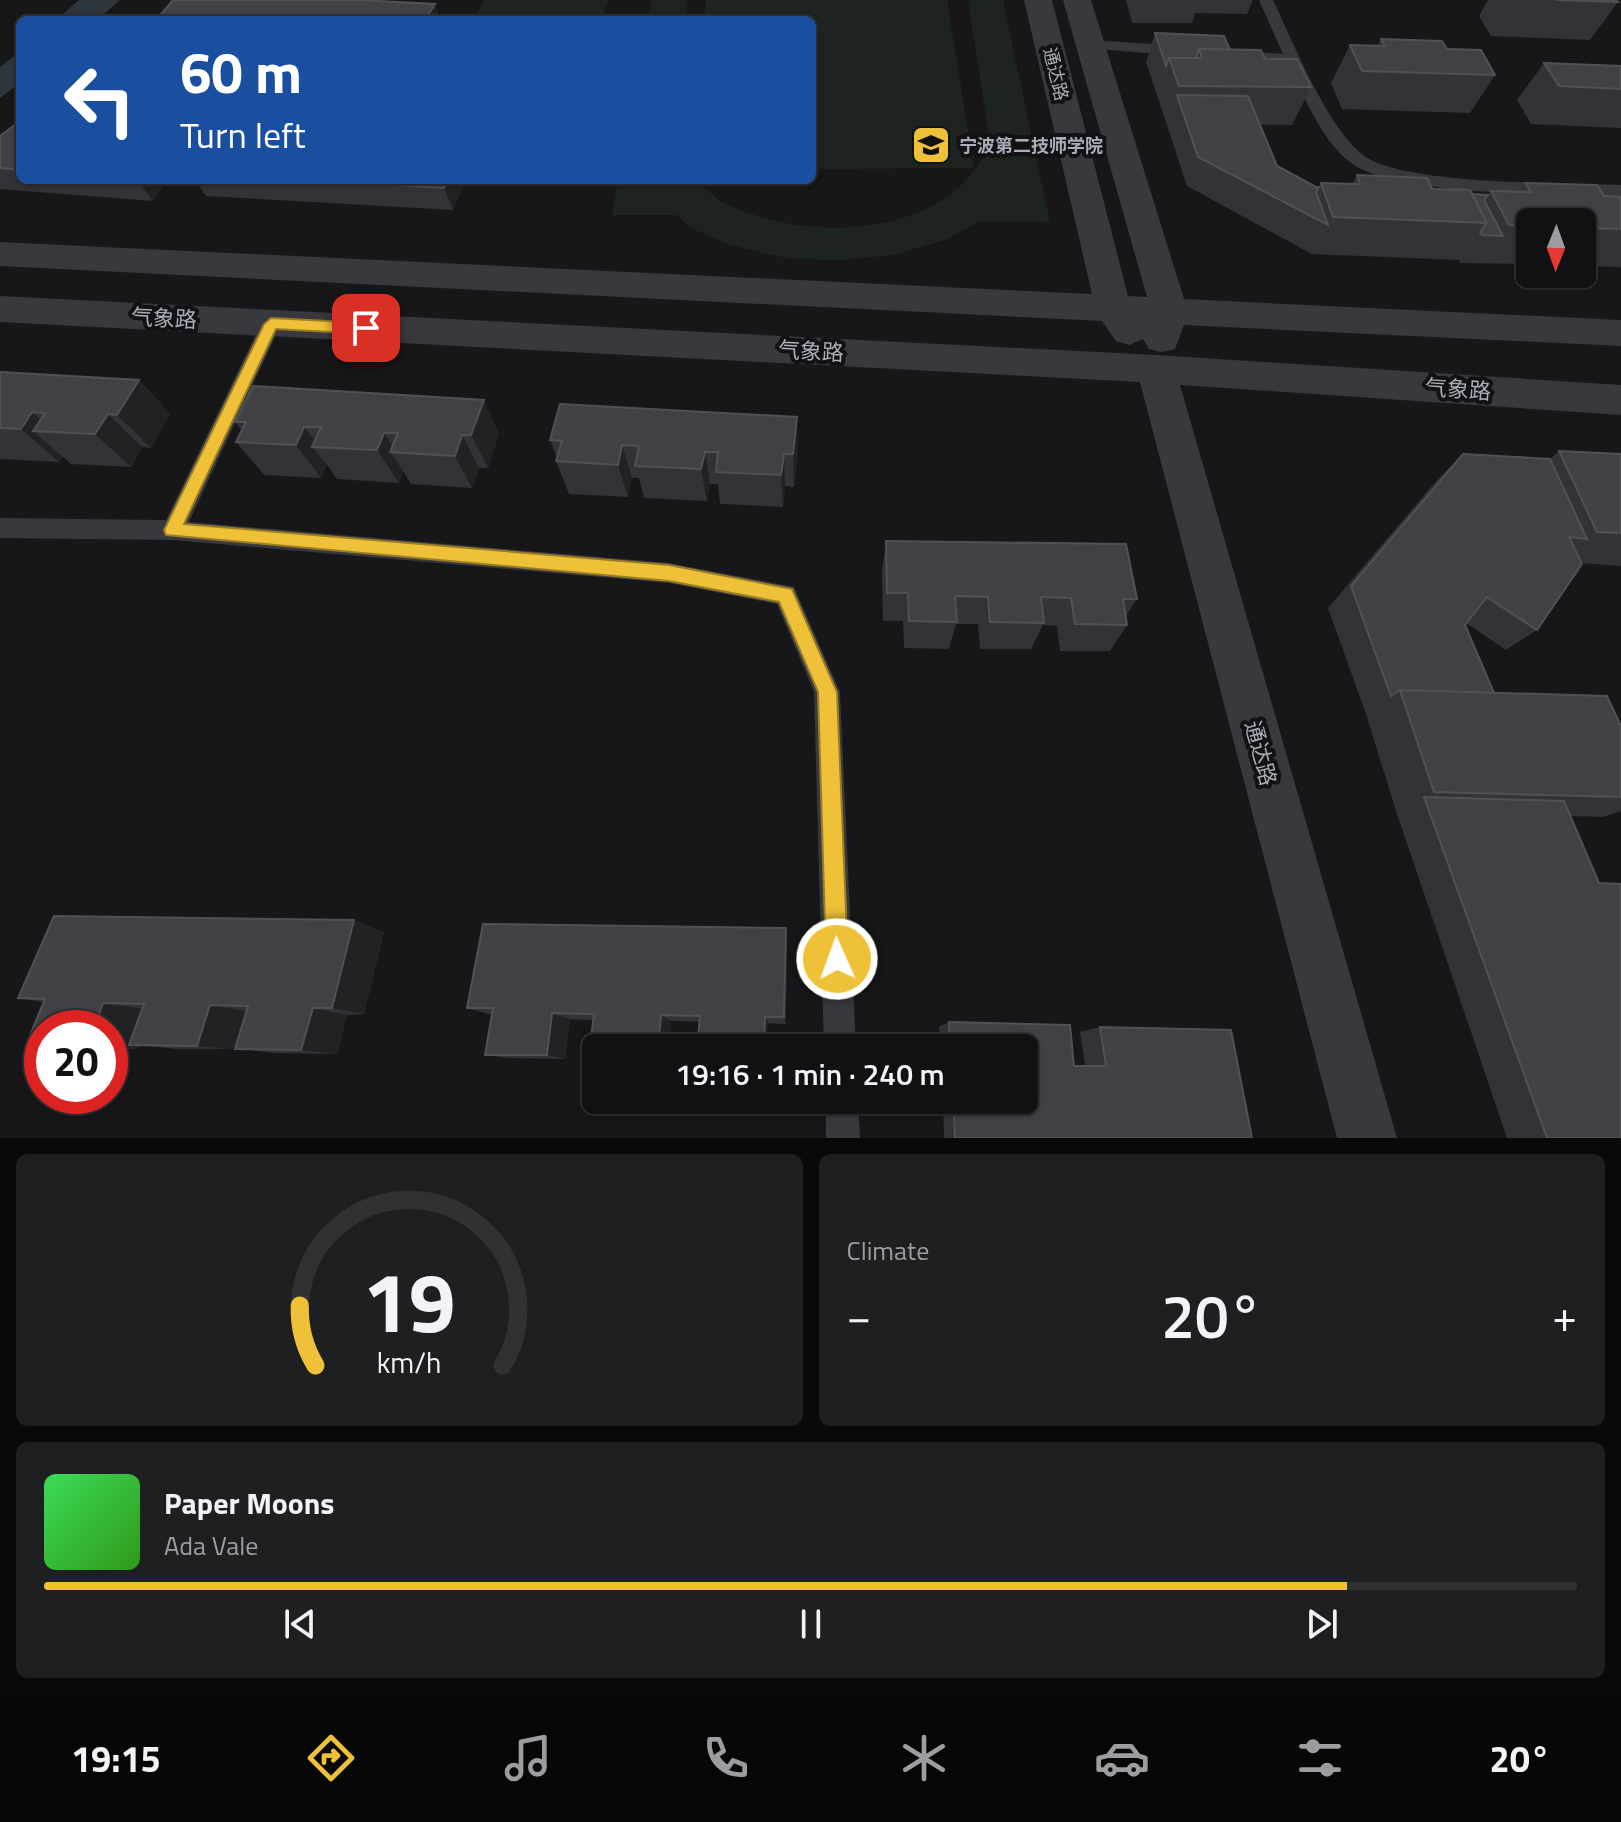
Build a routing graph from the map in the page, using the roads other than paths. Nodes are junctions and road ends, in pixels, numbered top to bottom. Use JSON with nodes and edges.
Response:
{"nodes":[{"id":1,"x":1038,"y":0,"type":"edge"},
{"id":2,"x":1077,"y":0,"type":"edge"},
{"id":3,"x":1266,"y":0,"type":"edge"},
{"id":4,"x":1091,"y":45,"type":"junction"},
{"id":5,"x":1293,"y":59,"type":"junction"},
{"id":6,"x":1621,"y":191,"type":"edge"},
{"id":7,"x":0,"y":254,"type":"edge"},
{"id":8,"x":1113,"y":308,"type":"junction"},
{"id":9,"x":0,"y":309,"type":"edge"},
{"id":10,"x":1169,"y":310,"type":"junction"},
{"id":11,"x":271,"y":324,"type":"junction"},
{"id":12,"x":1621,"y":333,"type":"edge"},
{"id":13,"x":1156,"y":369,"type":"junction"},
{"id":14,"x":1621,"y":400,"type":"edge"},
{"id":15,"x":0,"y":528,"type":"edge"},
{"id":16,"x":173,"y":530,"type":"junction"},
{"id":17,"x":839,"y":1034,"type":"edge"},
{"id":18,"x":842,"y":1114,"type":"edge"},
{"id":19,"x":843,"y":1138,"type":"edge"},
{"id":20,"x":1367,"y":1138,"type":"edge"}],
"edges":[{"from":1,"to":8,"type":"street","name":"通达路"},
{"from":2,"to":4,"type":"street","name":"通达路"},
{"from":3,"to":5,"type":"lane"},
{"from":4,"to":5,"type":"lane"},
{"from":4,"to":10,"type":"street","name":"通达路"},
{"from":5,"to":6,"type":"lane"},
{"from":7,"to":8,"type":"street"},
{"from":8,"to":10,"type":"street"},
{"from":8,"to":13,"type":"street","name":"通达路"},
{"from":9,"to":11,"type":"street","name":"气象路"},
{"from":10,"to":12,"type":"street"},
{"from":10,"to":13,"type":"street","name":"通达路"},
{"from":11,"to":13,"type":"street","name":"气象路"},
{"from":11,"to":16,"type":"lane"},
{"from":13,"to":14,"type":"street","name":"气象路"},
{"from":13,"to":20,"type":"street","name":"通达路"},
{"from":15,"to":16,"type":"lane"},
{"from":16,"to":17,"type":"lane"},
{"from":18,"to":19,"type":"lane"}]}
